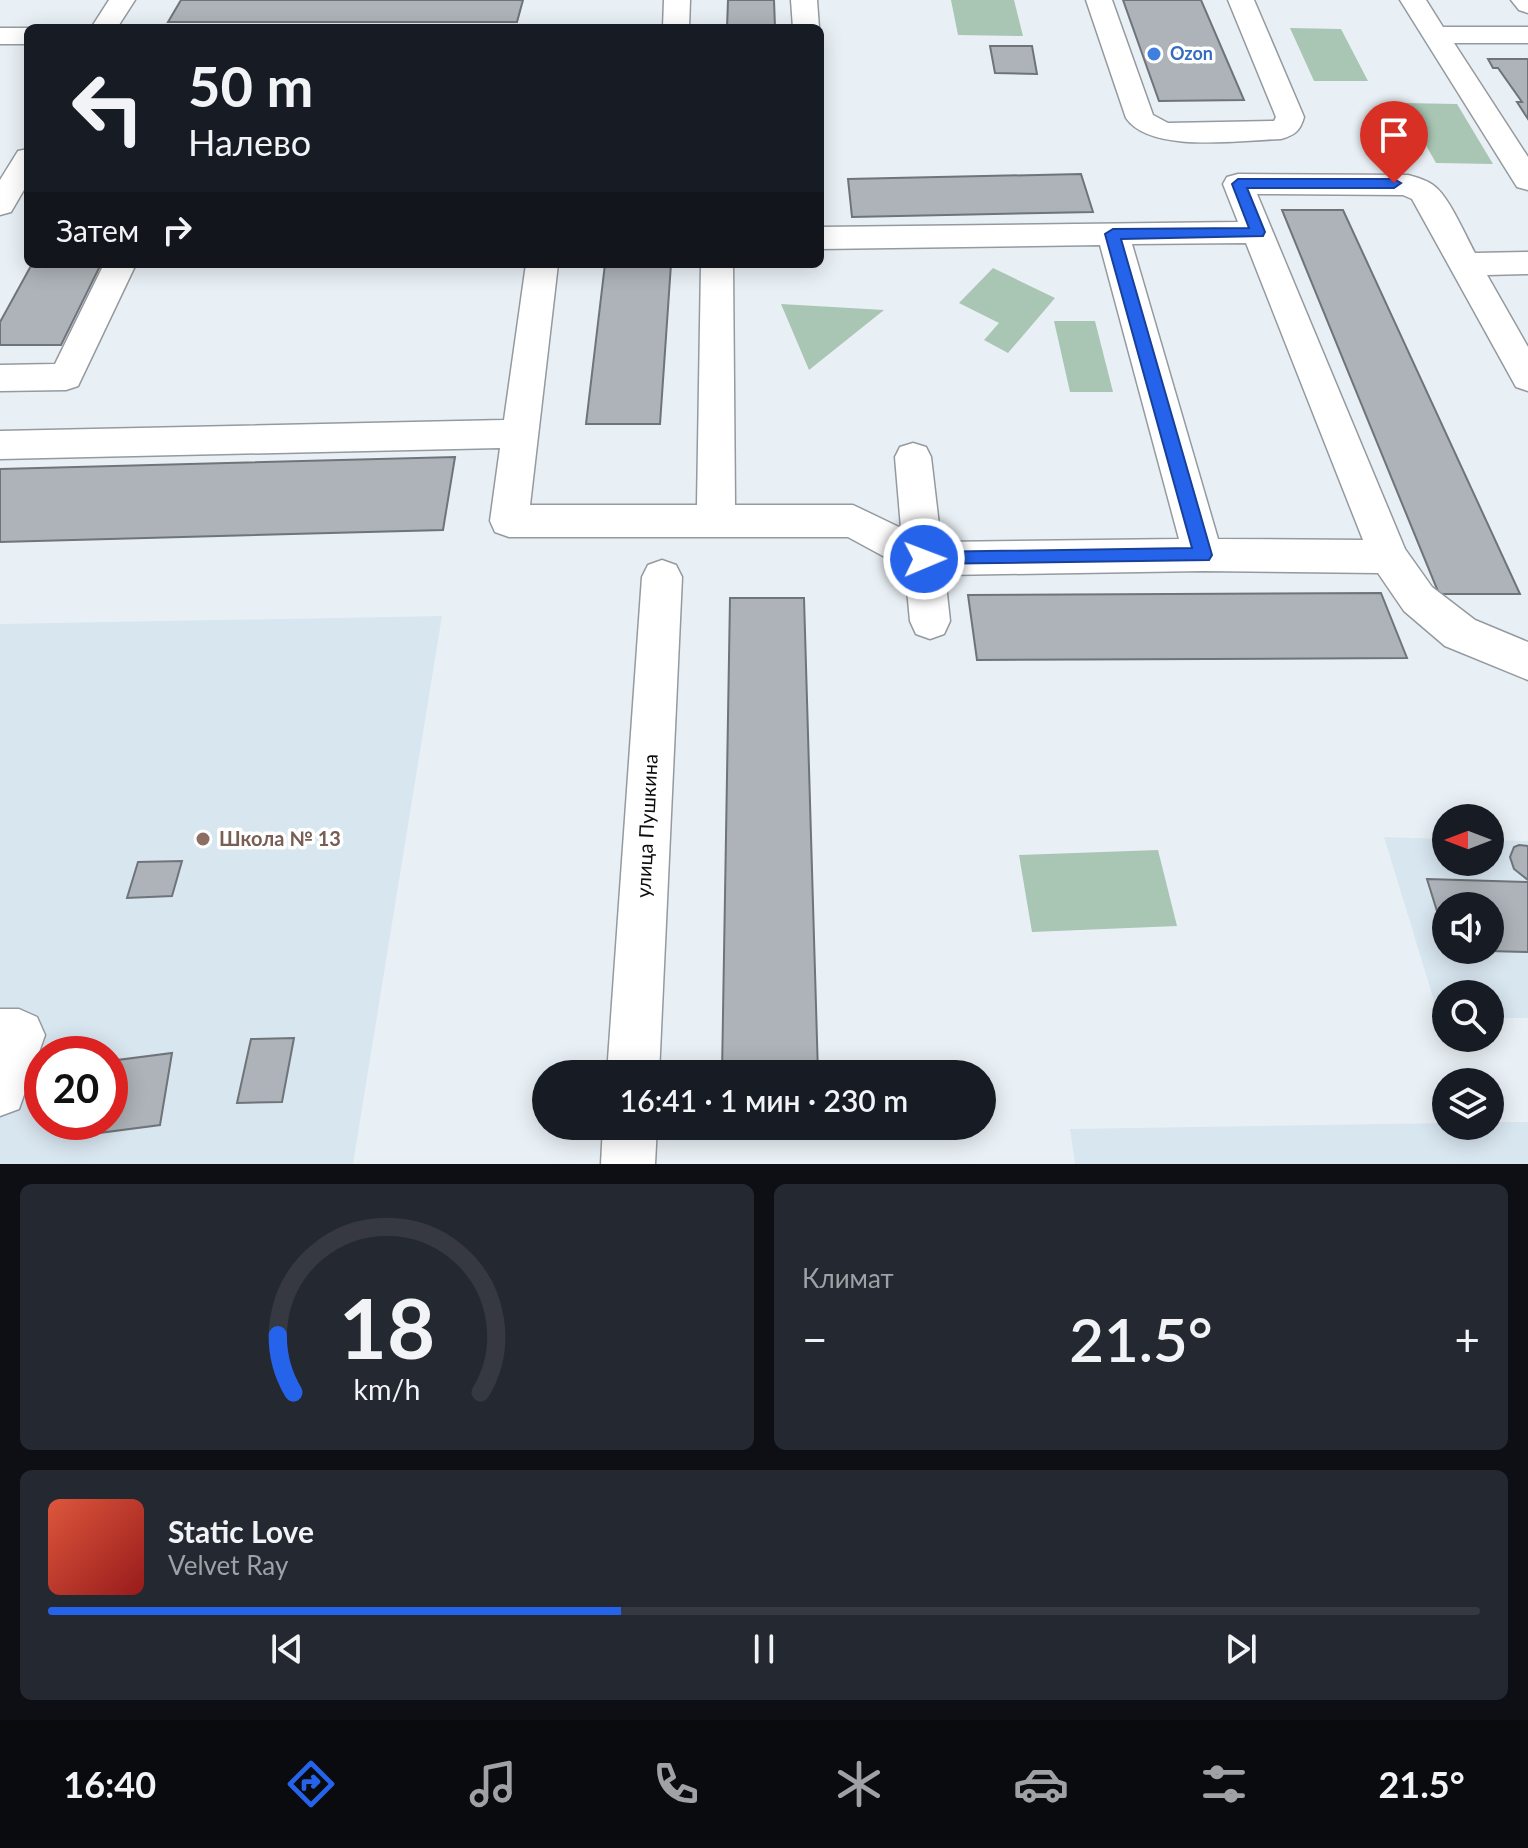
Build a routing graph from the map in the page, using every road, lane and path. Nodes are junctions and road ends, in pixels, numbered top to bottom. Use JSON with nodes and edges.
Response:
{"nodes":[{"id":1,"x":122,"y":0,"type":"edge"},
{"id":2,"x":677,"y":0,"type":"edge"},
{"id":3,"x":804,"y":0,"type":"edge"},
{"id":4,"x":1099,"y":0,"type":"edge"},
{"id":5,"x":1241,"y":0,"type":"edge"},
{"id":6,"x":1413,"y":0,"type":"edge"},
{"id":7,"x":1524,"y":0,"type":"edge"},
{"id":8,"x":1528,"y":5,"type":"edge"},
{"id":9,"x":107,"y":24,"type":"edge"},
{"id":10,"x":676,"y":24,"type":"edge"},
{"id":11,"x":806,"y":24,"type":"edge"},
{"id":12,"x":1436,"y":35,"type":"junction"},
{"id":13,"x":1528,"y":35,"type":"edge"},
{"id":14,"x":0,"y":36,"type":"edge"},
{"id":15,"x":24,"y":36,"type":"edge"},
{"id":16,"x":24,"y":165,"type":"edge"},
{"id":17,"x":1528,"y":180,"type":"edge"},
{"id":18,"x":0,"y":205,"type":"edge"},
{"id":19,"x":1258,"y":232,"type":"junction"},
{"id":20,"x":1113,"y":234,"type":"junction"},
{"id":21,"x":824,"y":238,"type":"edge"},
{"id":22,"x":1528,"y":263,"type":"edge"},
{"id":23,"x":1465,"y":264,"type":"junction"},
{"id":24,"x":118,"y":268,"type":"edge"},
{"id":25,"x":541,"y":268,"type":"edge"},
{"id":26,"x":717,"y":268,"type":"edge"},
{"id":27,"x":0,"y":378,"type":"edge"},
{"id":28,"x":1528,"y":378,"type":"edge"},
{"id":29,"x":520,"y":434,"type":"junction"},
{"id":30,"x":0,"y":445,"type":"edge"},
{"id":31,"x":913,"y":457,"type":"dead end"},
{"id":32,"x":716,"y":519,"type":"junction"},
{"id":33,"x":1203,"y":555,"type":"junction"},
{"id":34,"x":1389,"y":557,"type":"junction"},
{"id":35,"x":924,"y":559,"type":"junction"},
{"id":36,"x":662,"y":577,"type":"dead end"},
{"id":37,"x":930,"y":621,"type":"dead end"},
{"id":38,"x":1528,"y":661,"type":"edge"},
{"id":39,"x":0,"y":1035,"type":"edge"},
{"id":40,"x":634,"y":1060,"type":"edge"},
{"id":41,"x":0,"y":1090,"type":"edge"},
{"id":42,"x":629,"y":1140,"type":"edge"},
{"id":43,"x":628,"y":1164,"type":"edge"}],
"edges":[{"from":1,"to":9,"type":"street"},
{"from":2,"to":10,"type":"street"},
{"from":3,"to":11,"type":"street"},
{"from":4,"to":5,"type":"street"},
{"from":6,"to":12,"type":"street"},
{"from":7,"to":8,"type":"street"},
{"from":12,"to":13,"type":"street"},
{"from":12,"to":17,"type":"street"},
{"from":14,"to":15,"type":"street"},
{"from":16,"to":18,"type":"street"},
{"from":19,"to":20,"type":"street"},
{"from":19,"to":23,"type":"street"},
{"from":19,"to":34,"type":"street"},
{"from":20,"to":21,"type":"street"},
{"from":20,"to":33,"type":"street"},
{"from":22,"to":23,"type":"street"},
{"from":23,"to":28,"type":"street"},
{"from":24,"to":27,"type":"street"},
{"from":25,"to":29,"type":"street"},
{"from":26,"to":32,"type":"street"},
{"from":29,"to":30,"type":"street"},
{"from":29,"to":32,"type":"street"},
{"from":31,"to":35,"type":"street"},
{"from":32,"to":35,"type":"street"},
{"from":33,"to":34,"type":"street"},
{"from":33,"to":35,"type":"street"},
{"from":34,"to":38,"type":"street"},
{"from":35,"to":37,"type":"street"},
{"from":36,"to":40,"type":"street","name":"улица Пушкина"},
{"from":39,"to":41,"type":"street"},
{"from":42,"to":43,"type":"street"}]}
